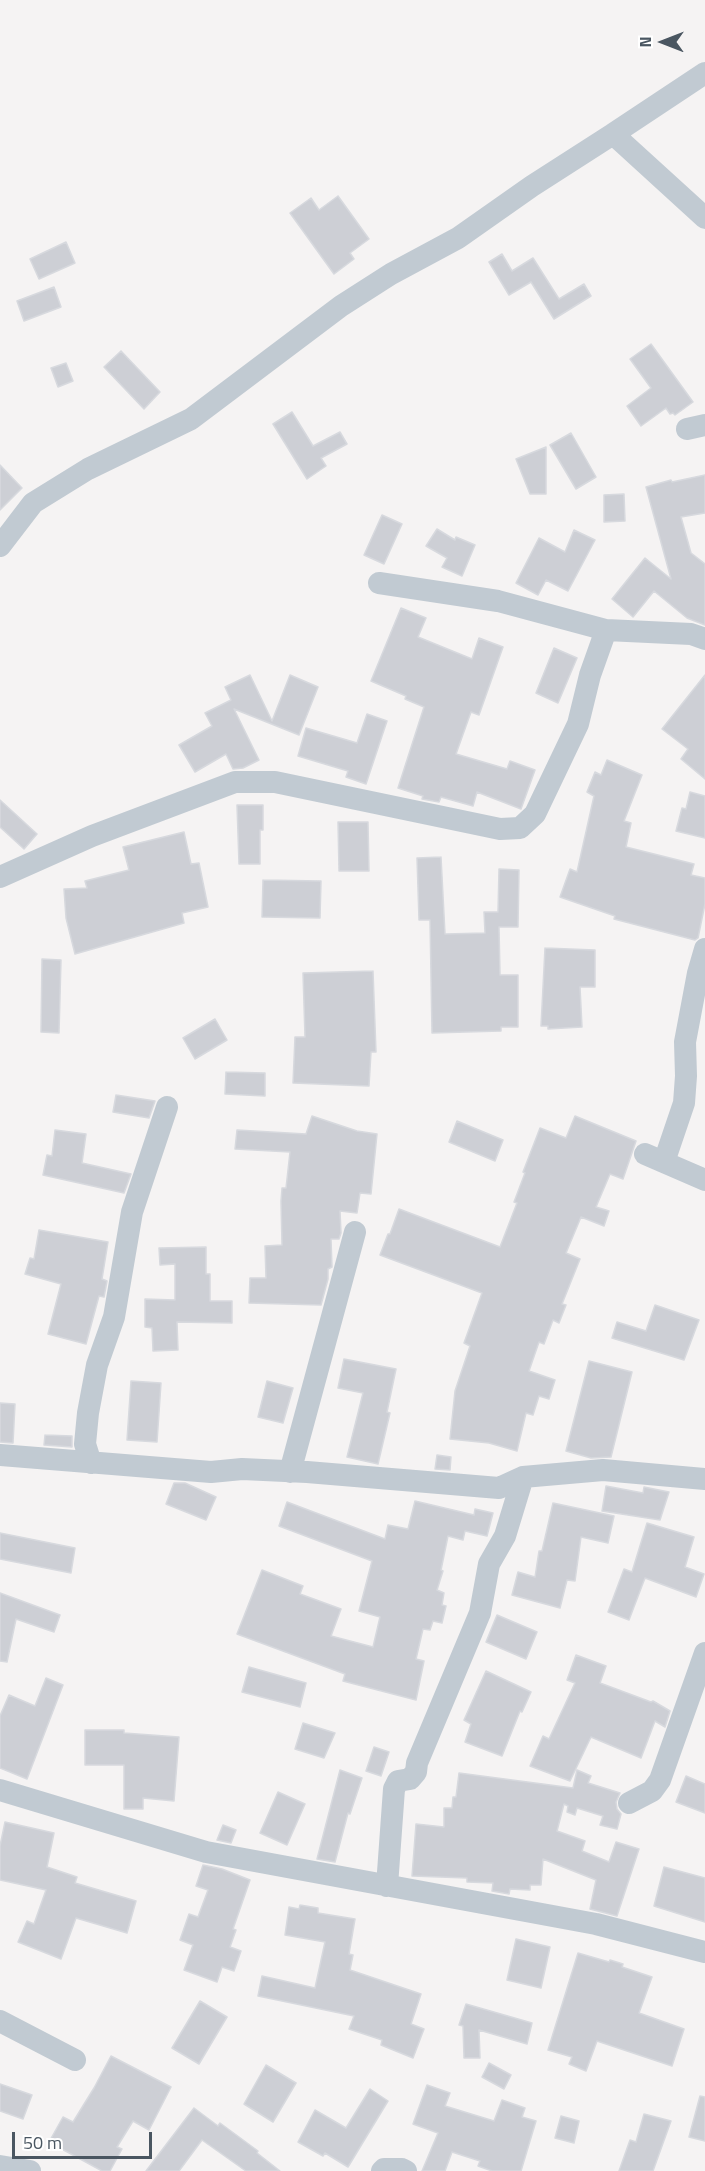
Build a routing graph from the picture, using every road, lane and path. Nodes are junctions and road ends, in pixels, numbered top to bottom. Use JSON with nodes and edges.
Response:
{"nodes":[{"id":1,"x":705,"y":73,"type":"edge"},
{"id":2,"x":613,"y":134,"type":"junction"},
{"id":3,"x":705,"y":218,"type":"edge"},
{"id":4,"x":0,"y":546,"type":"edge"},
{"id":5,"x":379,"y":583,"type":"dead end"},
{"id":6,"x":606,"y":630,"type":"junction"},
{"id":7,"x":705,"y":639,"type":"edge"},
{"id":8,"x":0,"y":877,"type":"edge"},
{"id":9,"x":705,"y":949,"type":"edge"},
{"id":10,"x":167,"y":1107,"type":"dead end"},
{"id":11,"x":705,"y":1180,"type":"edge"},
{"id":12,"x":355,"y":1232,"type":"dead end"},
{"id":13,"x":0,"y":1455,"type":"edge"},
{"id":14,"x":91,"y":1464,"type":"junction"},
{"id":15,"x":290,"y":1472,"type":"junction"},
{"id":16,"x":523,"y":1477,"type":"junction"},
{"id":17,"x":705,"y":1479,"type":"edge"},
{"id":18,"x":705,"y":1653,"type":"edge"},
{"id":19,"x":0,"y":1790,"type":"edge"},
{"id":20,"x":629,"y":1803,"type":"dead end"},
{"id":21,"x":387,"y":1886,"type":"junction"},
{"id":22,"x":705,"y":1952,"type":"edge"},
{"id":23,"x":0,"y":2021,"type":"edge"},
{"id":24,"x":75,"y":2060,"type":"dead end"},
{"id":25,"x":0,"y":2166,"type":"edge"},
{"id":26,"x":30,"y":2171,"type":"edge"},
{"id":27,"x":382,"y":2171,"type":"edge"},
{"id":28,"x":406,"y":2171,"type":"edge"}],
"edges":[{"from":1,"to":2,"type":"street"},
{"from":2,"to":3,"type":"street"},
{"from":2,"to":4,"type":"street"},
{"from":5,"to":6,"type":"street"},
{"from":6,"to":7,"type":"street"},
{"from":6,"to":8,"type":"street"},
{"from":9,"to":11,"type":"street"},
{"from":10,"to":14,"type":"street"},
{"from":12,"to":15,"type":"street"},
{"from":13,"to":14,"type":"street"},
{"from":14,"to":15,"type":"street"},
{"from":15,"to":16,"type":"street"},
{"from":16,"to":17,"type":"street"},
{"from":16,"to":21,"type":"street"},
{"from":18,"to":20,"type":"street"},
{"from":19,"to":21,"type":"street"},
{"from":21,"to":22,"type":"street"},
{"from":23,"to":24,"type":"street"},
{"from":25,"to":26,"type":"street"},
{"from":27,"to":28,"type":"street"}]}
